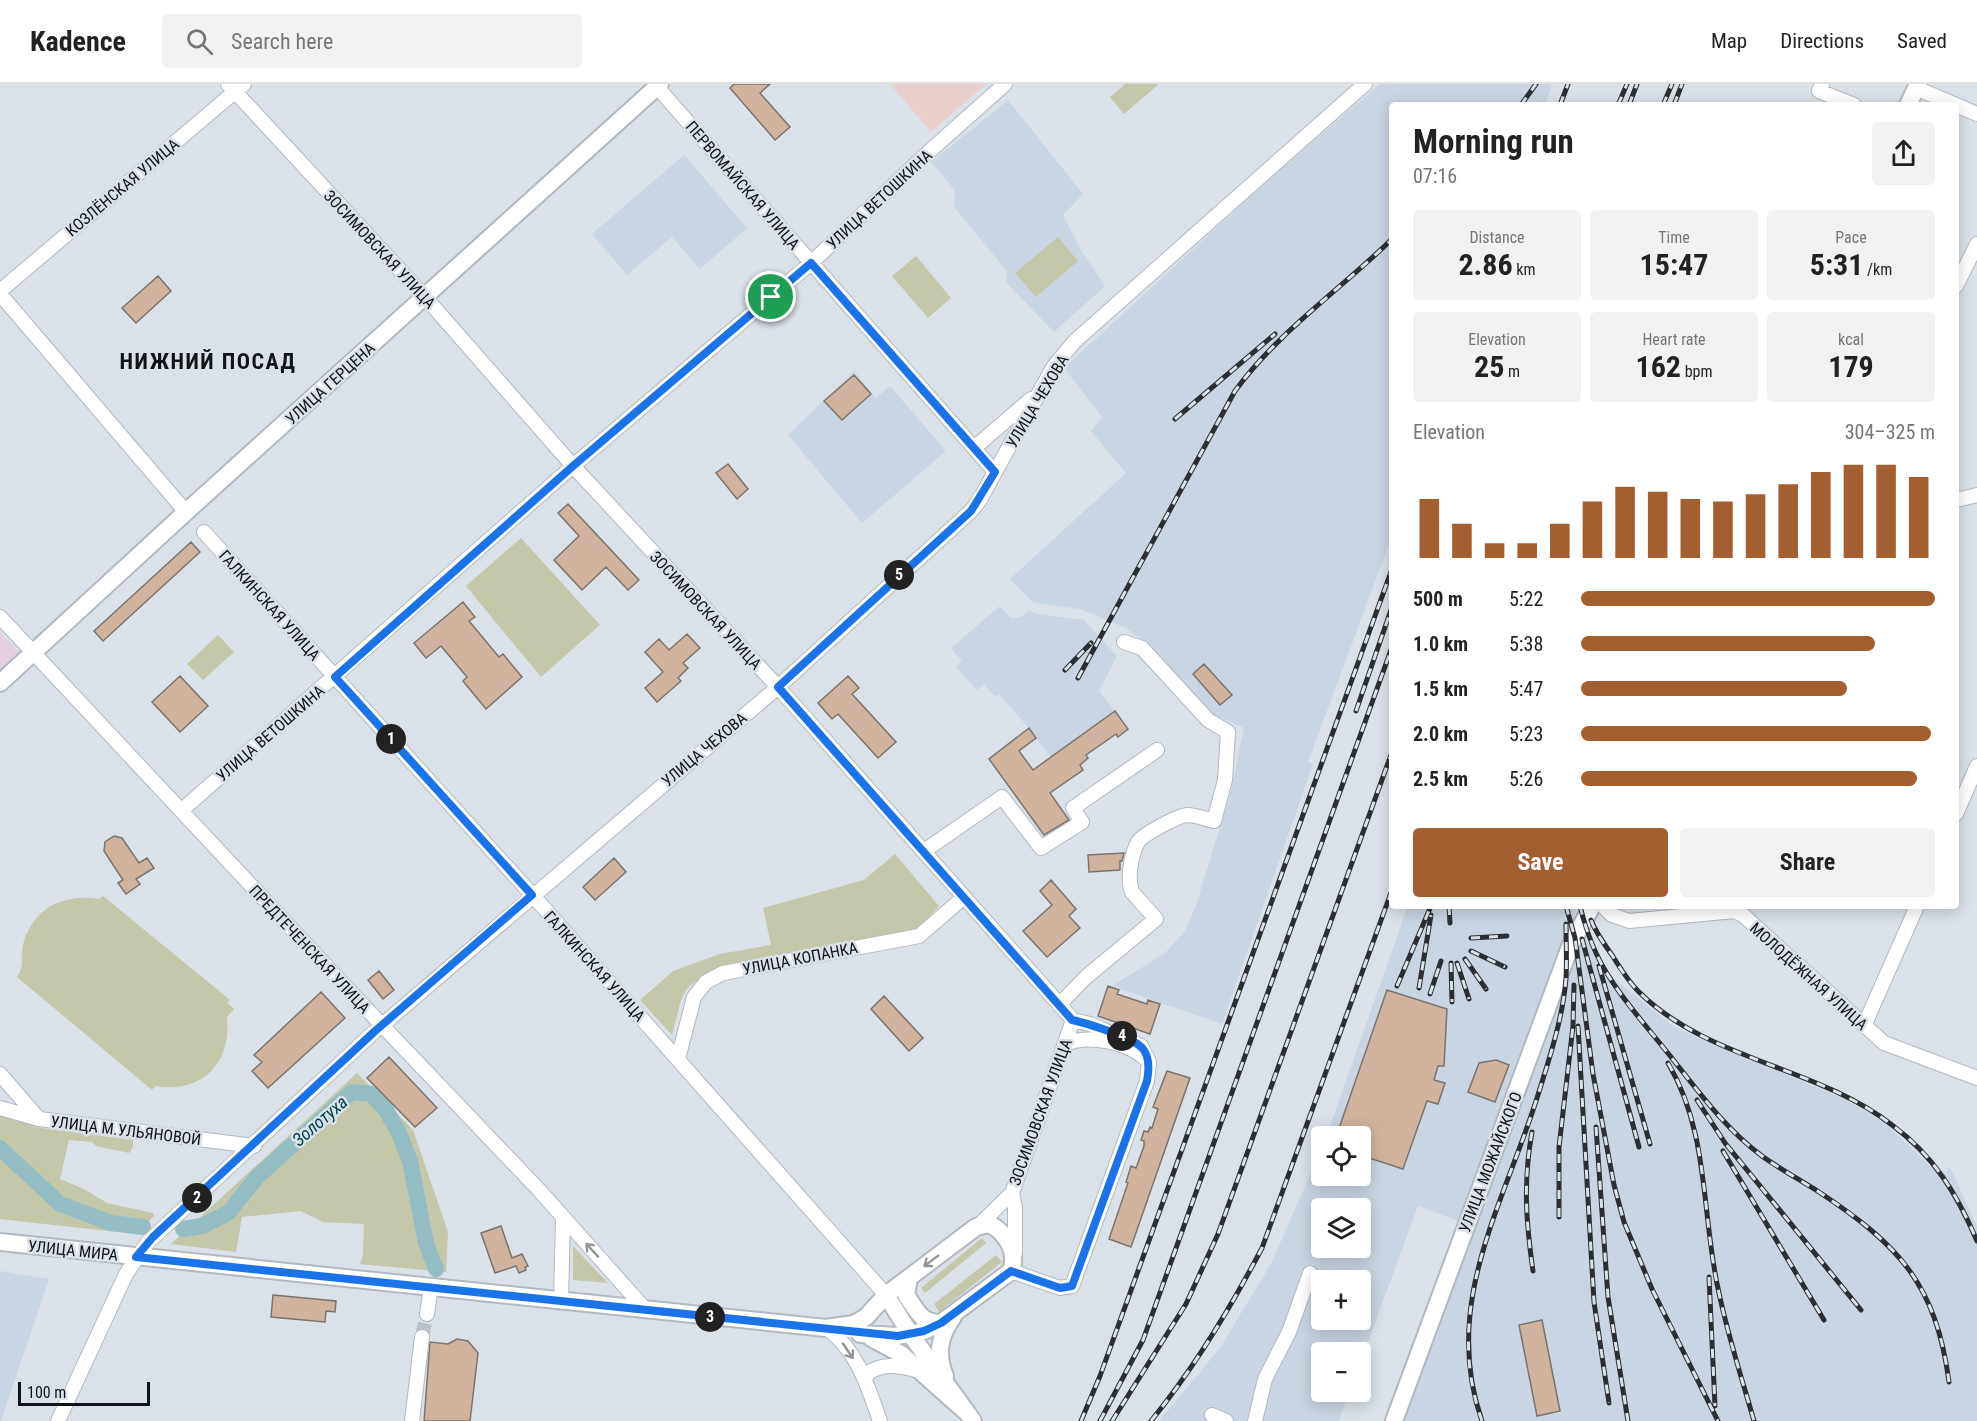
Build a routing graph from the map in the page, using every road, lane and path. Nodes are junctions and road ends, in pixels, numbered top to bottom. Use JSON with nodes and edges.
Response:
{"nodes":[{"id":1,"x":1005,"y":84,"type":"edge"},
{"id":2,"x":1365,"y":84,"type":"edge"},
{"id":3,"x":1822,"y":84,"type":"edge"},
{"id":4,"x":658,"y":86,"type":"edge"},
{"id":5,"x":1917,"y":86,"type":"edge"},
{"id":6,"x":236,"y":87,"type":"edge"},
{"id":7,"x":1846,"y":102,"type":"edge"},
{"id":8,"x":1909,"y":102,"type":"edge"},
{"id":9,"x":1950,"y":102,"type":"edge"},
{"id":10,"x":1959,"y":106,"type":"edge"},
{"id":11,"x":1977,"y":114,"type":"edge"},
{"id":12,"x":1977,"y":244,"type":"edge"},
{"id":13,"x":811,"y":263,"type":"junction"},
{"id":14,"x":1959,"y":280,"type":"edge"},
{"id":15,"x":0,"y":292,"type":"edge"},
{"id":16,"x":425,"y":297,"type":"junction"},
{"id":17,"x":1038,"y":393,"type":"junction"},
{"id":18,"x":974,"y":448,"type":"junction"},
{"id":19,"x":573,"y":466,"type":"junction"},
{"id":20,"x":995,"y":472,"type":"junction"},
{"id":21,"x":1977,"y":495,"type":"edge"},
{"id":22,"x":1959,"y":499,"type":"edge"},
{"id":23,"x":186,"y":512,"type":"junction"},
{"id":24,"x":204,"y":532,"type":"dead end"},
{"id":25,"x":0,"y":617,"type":"edge"},
{"id":26,"x":1124,"y":642,"type":"dead end"},
{"id":27,"x":33,"y":652,"type":"junction"},
{"id":28,"x":335,"y":677,"type":"junction"},
{"id":29,"x":0,"y":684,"type":"edge"},
{"id":30,"x":778,"y":687,"type":"junction"},
{"id":31,"x":1157,"y":750,"type":"dead end"},
{"id":32,"x":1977,"y":766,"type":"edge"},
{"id":33,"x":1959,"y":807,"type":"edge"},
{"id":34,"x":182,"y":810,"type":"junction"},
{"id":35,"x":924,"y":851,"type":"junction"},
{"id":36,"x":532,"y":895,"type":"junction"},
{"id":37,"x":964,"y":897,"type":"junction"},
{"id":38,"x":1590,"y":909,"type":"edge"},
{"id":39,"x":1606,"y":909,"type":"edge"},
{"id":40,"x":1730,"y":909,"type":"edge"},
{"id":41,"x":1739,"y":909,"type":"edge"},
{"id":42,"x":1916,"y":909,"type":"edge"},
{"id":43,"x":1059,"y":1005,"type":"junction"},
{"id":44,"x":1072,"y":1020,"type":"junction"},
{"id":45,"x":382,"y":1026,"type":"junction"},
{"id":46,"x":1864,"y":1026,"type":"junction"},
{"id":47,"x":1065,"y":1044,"type":"junction"},
{"id":48,"x":678,"y":1059,"type":"junction"},
{"id":49,"x":1149,"y":1062,"type":"junction"},
{"id":50,"x":0,"y":1074,"type":"edge"},
{"id":51,"x":1977,"y":1078,"type":"edge"},
{"id":52,"x":0,"y":1108,"type":"edge"},
{"id":53,"x":39,"y":1119,"type":"junction"},
{"id":54,"x":254,"y":1146,"type":"junction"},
{"id":55,"x":1012,"y":1193,"type":"junction"},
{"id":56,"x":563,"y":1218,"type":"junction"},
{"id":57,"x":976,"y":1227,"type":"junction"},
{"id":58,"x":0,"y":1242,"type":"edge"},
{"id":59,"x":136,"y":1257,"type":"junction"},
{"id":60,"x":1011,"y":1268,"type":"junction"},
{"id":61,"x":1310,"y":1273,"type":"dead end"},
{"id":62,"x":909,"y":1278,"type":"junction"},
{"id":63,"x":431,"y":1287,"type":"junction"},
{"id":64,"x":886,"y":1295,"type":"junction"},
{"id":65,"x":561,"y":1301,"type":"junction"},
{"id":66,"x":644,"y":1308,"type":"junction"},
{"id":67,"x":957,"y":1311,"type":"junction"},
{"id":68,"x":427,"y":1314,"type":"tunnel mouth"},
{"id":69,"x":941,"y":1323,"type":"junction"},
{"id":70,"x":843,"y":1326,"type":"junction"},
{"id":71,"x":826,"y":1328,"type":"junction"},
{"id":72,"x":860,"y":1334,"type":"junction"},
{"id":73,"x":911,"y":1335,"type":"junction"},
{"id":74,"x":422,"y":1336,"type":"tunnel mouth"},
{"id":75,"x":922,"y":1372,"type":"junction"},
{"id":76,"x":865,"y":1380,"type":"junction"},
{"id":77,"x":1212,"y":1415,"type":"dead end"},
{"id":78,"x":969,"y":1416,"type":"edge"},
{"id":79,"x":58,"y":1421,"type":"edge"},
{"id":80,"x":412,"y":1421,"type":"edge"},
{"id":81,"x":880,"y":1421,"type":"edge"},
{"id":82,"x":1226,"y":1421,"type":"edge"},
{"id":83,"x":1255,"y":1421,"type":"edge"},
{"id":84,"x":1394,"y":1421,"type":"edge"}],
"edges":[{"from":1,"to":13,"type":"street","name":"УЛИЦА ВЕТОШКИНА"},
{"from":2,"to":17,"type":"street","name":"УЛИЦА ЧЕХОВА"},
{"from":3,"to":7,"type":"street"},
{"from":4,"to":13,"type":"street","name":"ПЕРВОМАЙСКАЯ УЛИЦА"},
{"from":4,"to":16,"type":"main road","name":"УЛИЦА ГЕРЦЕНА"},
{"from":5,"to":8,"type":"main road"},
{"from":5,"to":9,"type":"street"},
{"from":6,"to":15,"type":"street","name":"КОЗЛЁНСКАЯ УЛИЦА"},
{"from":6,"to":16,"type":"street","name":"ЗОСИМОВСКАЯ УЛИЦА"},
{"from":10,"to":11,"type":"street"},
{"from":12,"to":14,"type":"street"},
{"from":13,"to":18,"type":"street","name":"ПЕРВОМАЙСКАЯ УЛИЦА"},
{"from":13,"to":19,"type":"street","name":"УЛИЦА ВЕТОШКИНА"},
{"from":15,"to":23,"type":"street"},
{"from":16,"to":19,"type":"street","name":"ЗОСИМОВСКАЯ УЛИЦА"},
{"from":16,"to":23,"type":"main road","name":"УЛИЦА ГЕРЦЕНА"},
{"from":17,"to":18,"type":"street"},
{"from":17,"to":20,"type":"street","name":"УЛИЦА ЧЕХОВА"},
{"from":18,"to":20,"type":"street","name":"ПЕРВОМАЙСКАЯ УЛИЦА"},
{"from":19,"to":28,"type":"street","name":"УЛИЦА ВЕТОШКИНА"},
{"from":19,"to":30,"type":"street","name":"ЗОСИМОВСКАЯ УЛИЦА"},
{"from":20,"to":30,"type":"street","name":"УЛИЦА ЧЕХОВА"},
{"from":21,"to":22,"type":"street"},
{"from":23,"to":27,"type":"main road","name":"УЛИЦА ГЕРЦЕНА"},
{"from":24,"to":28,"type":"street","name":"ГАЛКИНСКАЯ УЛИЦА"},
{"from":25,"to":27,"type":"street","name":"ПРЕДТЕЧЕНСКАЯ УЛИЦА"},
{"from":26,"to":43,"type":"street"},
{"from":27,"to":29,"type":"main road","name":"УЛИЦА ГЕРЦЕНА"},
{"from":27,"to":34,"type":"street","name":"ПРЕДТЕЧЕНСКАЯ УЛИЦА"},
{"from":28,"to":34,"type":"street","name":"УЛИЦА ВЕТОШКИНА"},
{"from":28,"to":36,"type":"street","name":"ГАЛКИНСКАЯ УЛИЦА"},
{"from":30,"to":35,"type":"street","name":"ЗОСИМОВСКАЯ УЛИЦА"},
{"from":30,"to":36,"type":"street","name":"УЛИЦА ЧЕХОВА"},
{"from":31,"to":35,"type":"street"},
{"from":32,"to":33,"type":"street"},
{"from":34,"to":45,"type":"street","name":"ПРЕДТЕЧЕНСКАЯ УЛИЦА"},
{"from":35,"to":37,"type":"street","name":"ЗОСИМОВСКАЯ УЛИЦА"},
{"from":36,"to":45,"type":"street","name":"УЛИЦА ЧЕХОВА"},
{"from":36,"to":48,"type":"street","name":"ГАЛКИНСКАЯ УЛИЦА"},
{"from":37,"to":43,"type":"street","name":"ЗОСИМОВСКАЯ УЛИЦА"},
{"from":37,"to":48,"type":"street","name":"УЛИЦА КОПАНКА"},
{"from":38,"to":84,"type":"main road","name":"УЛИЦА МОЖАЙСКОГО"},
{"from":39,"to":40,"type":"street","name":"МОЛОДЁЖНАЯ УЛИЦА"},
{"from":41,"to":46,"type":"street","name":"МОЛОДЁЖНАЯ УЛИЦА"},
{"from":42,"to":46,"type":"street"},
{"from":43,"to":44,"type":"street","name":"ЗОСИМОВСКАЯ УЛИЦА"},
{"from":44,"to":47,"type":"street","name":"ЗОСИМОВСКАЯ УЛИЦА"},
{"from":44,"to":49,"type":"street"},
{"from":45,"to":54,"type":"street","name":"УЛИЦА ЧЕХОВА"},
{"from":45,"to":56,"type":"street","name":"ПРЕДТЕЧЕНСКАЯ УЛИЦА"},
{"from":46,"to":51,"type":"street","name":"МОЛОДЁЖНАЯ УЛИЦА"},
{"from":47,"to":49,"type":"street"},
{"from":47,"to":55,"type":"street","name":"ЗОСИМОВСКАЯ УЛИЦА"},
{"from":48,"to":64,"type":"street","name":"ГАЛКИНСКАЯ УЛИЦА"},
{"from":49,"to":60,"type":"street"},
{"from":50,"to":53,"type":"street"},
{"from":52,"to":53,"type":"street","name":"УЛИЦА М.УЛЬЯНОВОЙ"},
{"from":53,"to":54,"type":"street","name":"УЛИЦА М.УЛЬЯНОВОЙ"},
{"from":54,"to":59,"type":"street","name":"УЛИЦА ЧЕХОВА"},
{"from":55,"to":57,"type":"street","name":"ЗОСИМОВСКАЯ УЛИЦА"},
{"from":55,"to":60,"type":"street"},
{"from":56,"to":65,"type":"street"},
{"from":66,"to":56,"type":"street","name":"ПРЕДТЕЧЕНСКАЯ УЛИЦА","one_way":true},
{"from":57,"to":60,"type":"main road"},
{"from":57,"to":62,"type":"main road","name":"ЗОСИМОВСКАЯ УЛИЦА","one_way":true},
{"from":58,"to":59,"type":"main road","name":"УЛИЦА МИРА"},
{"from":59,"to":63,"type":"main road","name":"УЛИЦА МИРА"},
{"from":59,"to":79,"type":"street","name":"УЛИЦА ЧЕХОВА"},
{"from":60,"to":67,"type":"main road"},
{"from":61,"to":83,"type":"street"},
{"from":62,"to":64,"type":"main road","name":"ЗОСИМОВСКАЯ УЛИЦА"},
{"from":62,"to":69,"type":"main road"},
{"from":63,"to":65,"type":"main road","name":"УЛИЦА МИРА"},
{"from":63,"to":68,"type":"street"},
{"from":64,"to":70,"type":"main road","name":"УЛИЦА МИРА"},
{"from":64,"to":73,"type":"main road"},
{"from":65,"to":66,"type":"main road","name":"УЛИЦА МИРА"},
{"from":66,"to":71,"type":"main road","name":"УЛИЦА МИРА"},
{"from":67,"to":69,"type":"main road"},
{"from":67,"to":78,"type":"main road"},
{"from":69,"to":73,"type":"main road"},
{"from":70,"to":71,"type":"main road","name":"УЛИЦА МИРА"},
{"from":70,"to":73,"type":"main road"},
{"from":71,"to":72,"type":"main road"},
{"from":71,"to":76,"type":"street","one_way":true},
{"from":72,"to":73,"type":"main road"},
{"from":72,"to":75,"type":"main road"},
{"from":73,"to":78,"type":"main road"},
{"from":74,"to":80,"type":"street"},
{"from":75,"to":76,"type":"street"},
{"from":75,"to":78,"type":"main road"},
{"from":76,"to":81,"type":"street"},
{"from":77,"to":82,"type":"street"}]}
